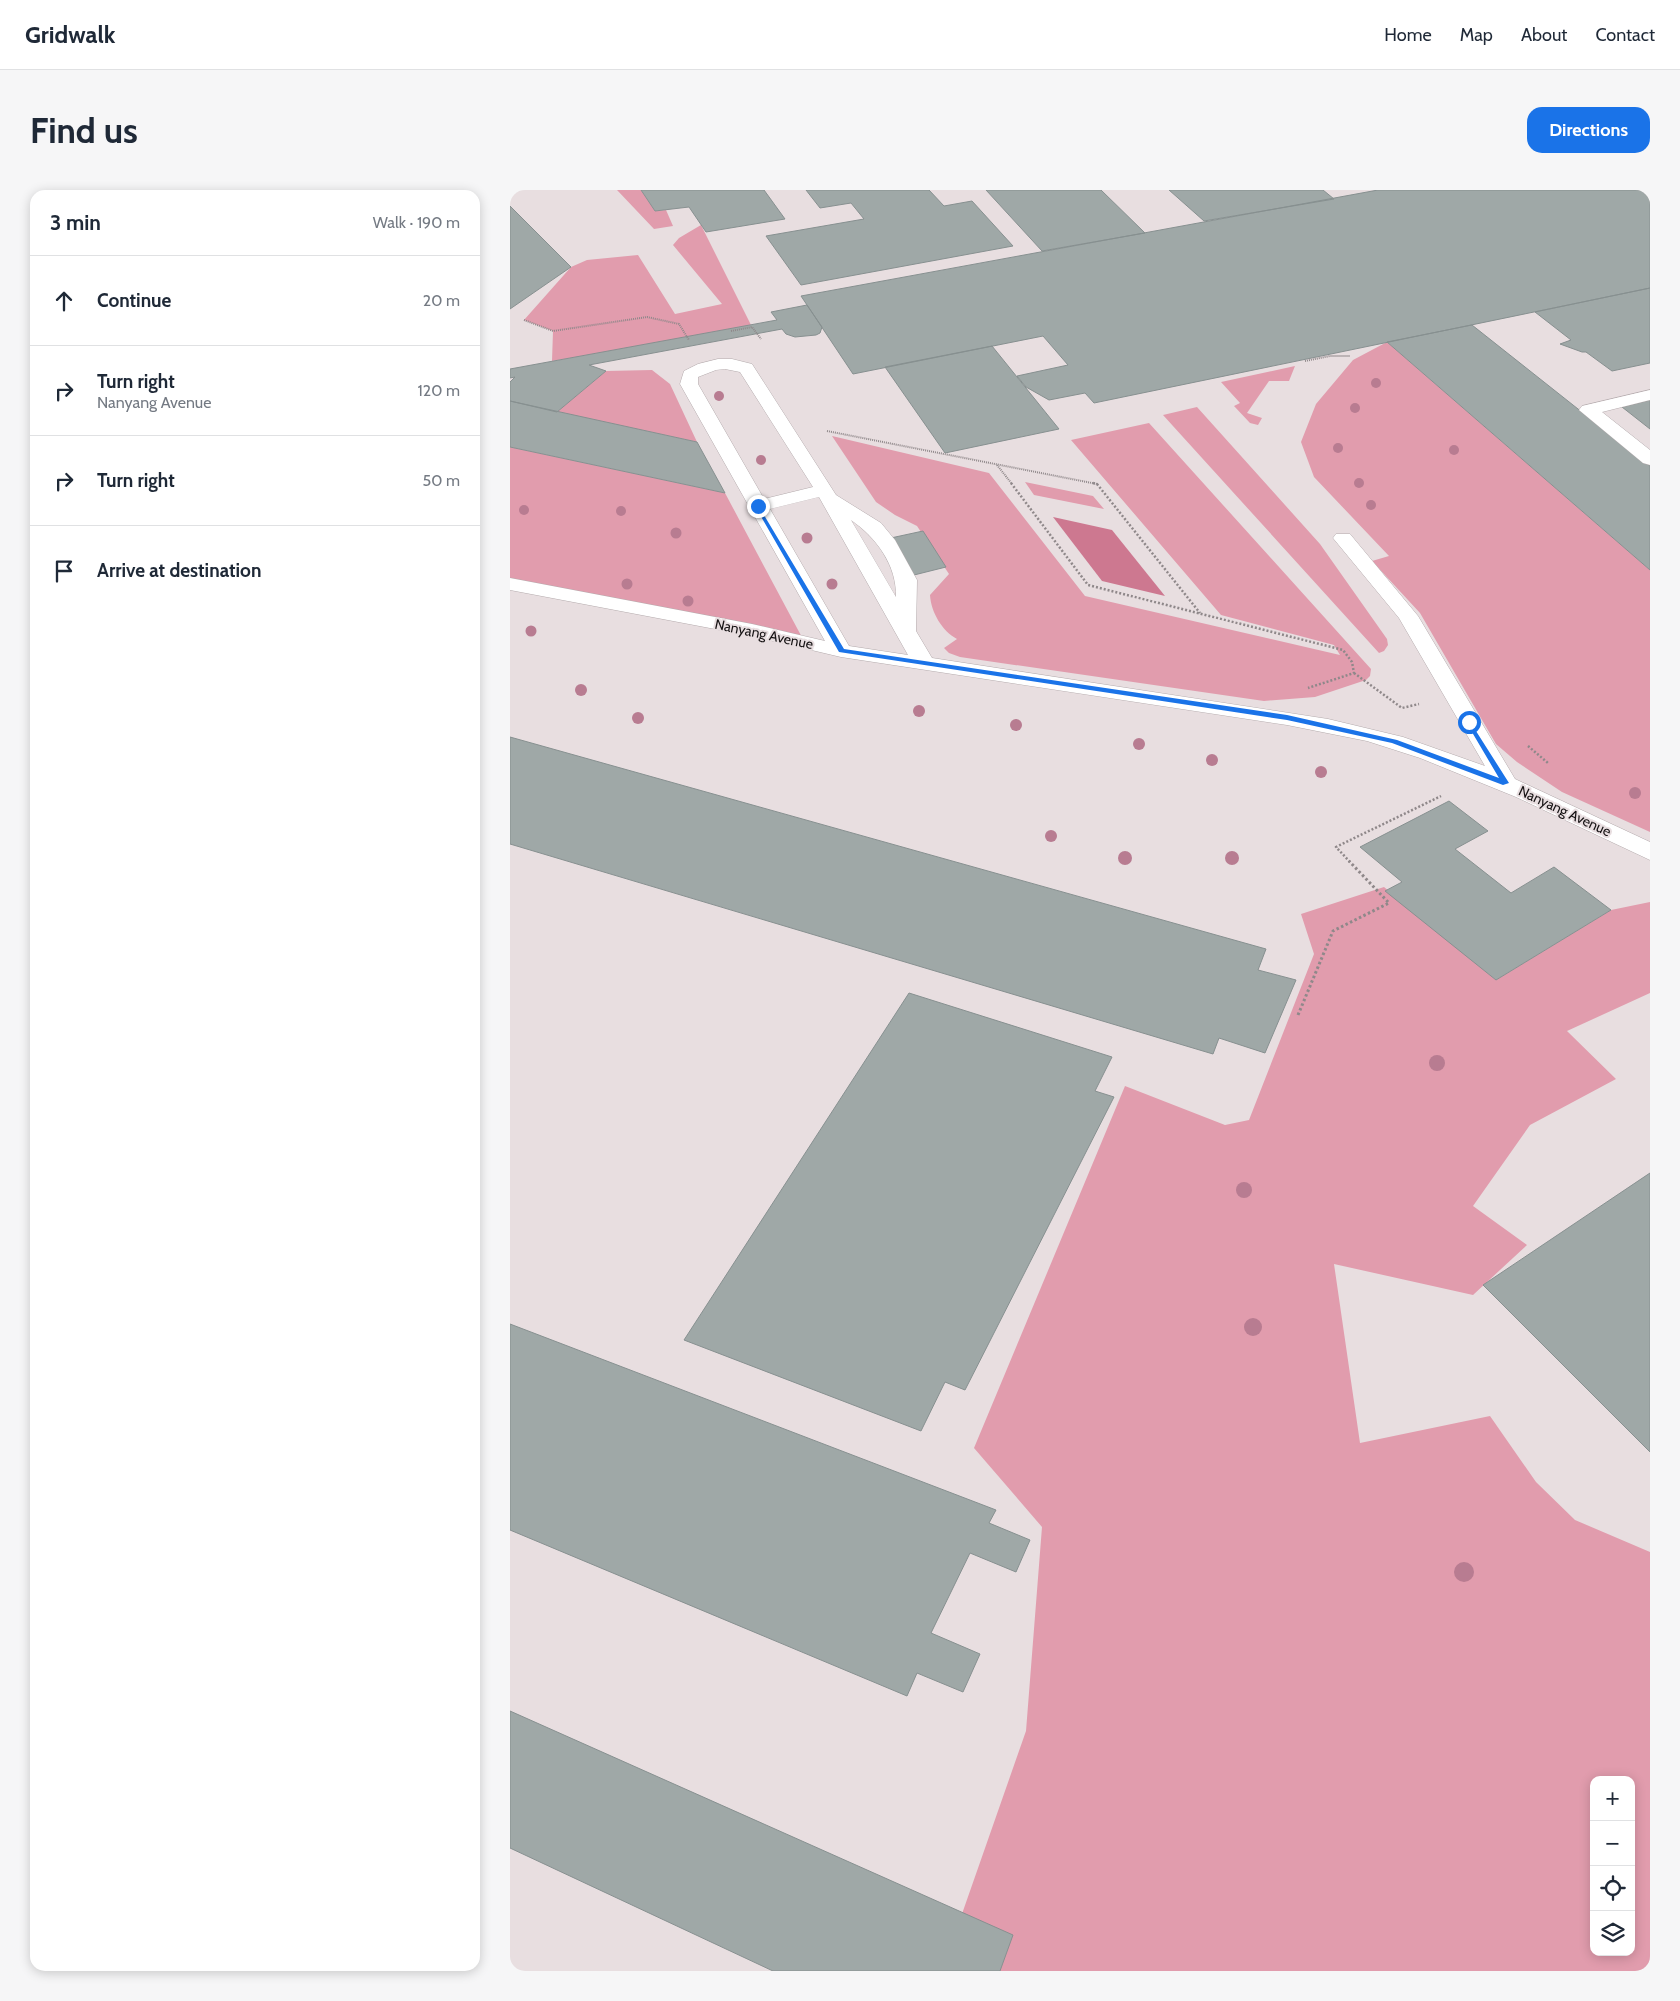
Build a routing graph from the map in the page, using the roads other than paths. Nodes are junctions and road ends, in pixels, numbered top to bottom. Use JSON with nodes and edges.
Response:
{"nodes":[{"id":1,"x":1650,"y":395,"type":"edge"},
{"id":2,"x":1650,"y":459,"type":"edge"},
{"id":3,"x":824,"y":490,"type":"junction"},
{"id":4,"x":758,"y":506,"type":"junction"},
{"id":5,"x":1343,"y":538,"type":"dead end"},
{"id":6,"x":510,"y":584,"type":"edge"},
{"id":7,"x":906,"y":631,"type":"junction"},
{"id":8,"x":841,"y":651,"type":"junction"},
{"id":9,"x":924,"y":663,"type":"junction"},
{"id":10,"x":1506,"y":783,"type":"junction"},
{"id":11,"x":1646,"y":851,"type":"edge"}],
"edges":[{"from":1,"to":2,"type":"street"},
{"from":3,"to":4,"type":"street"},
{"from":3,"to":4,"type":"street"},
{"from":3,"to":7,"type":"street"},
{"from":3,"to":7,"type":"street"},
{"from":4,"to":8,"type":"street"},
{"from":5,"to":10,"type":"street"},
{"from":6,"to":8,"type":"street","name":"Nanyang Avenue"},
{"from":7,"to":9,"type":"street"},
{"from":8,"to":9,"type":"street","name":"Nanyang Avenue"},
{"from":9,"to":10,"type":"street","name":"Nanyang Avenue"},
{"from":10,"to":11,"type":"street","name":"Nanyang Avenue"}]}
